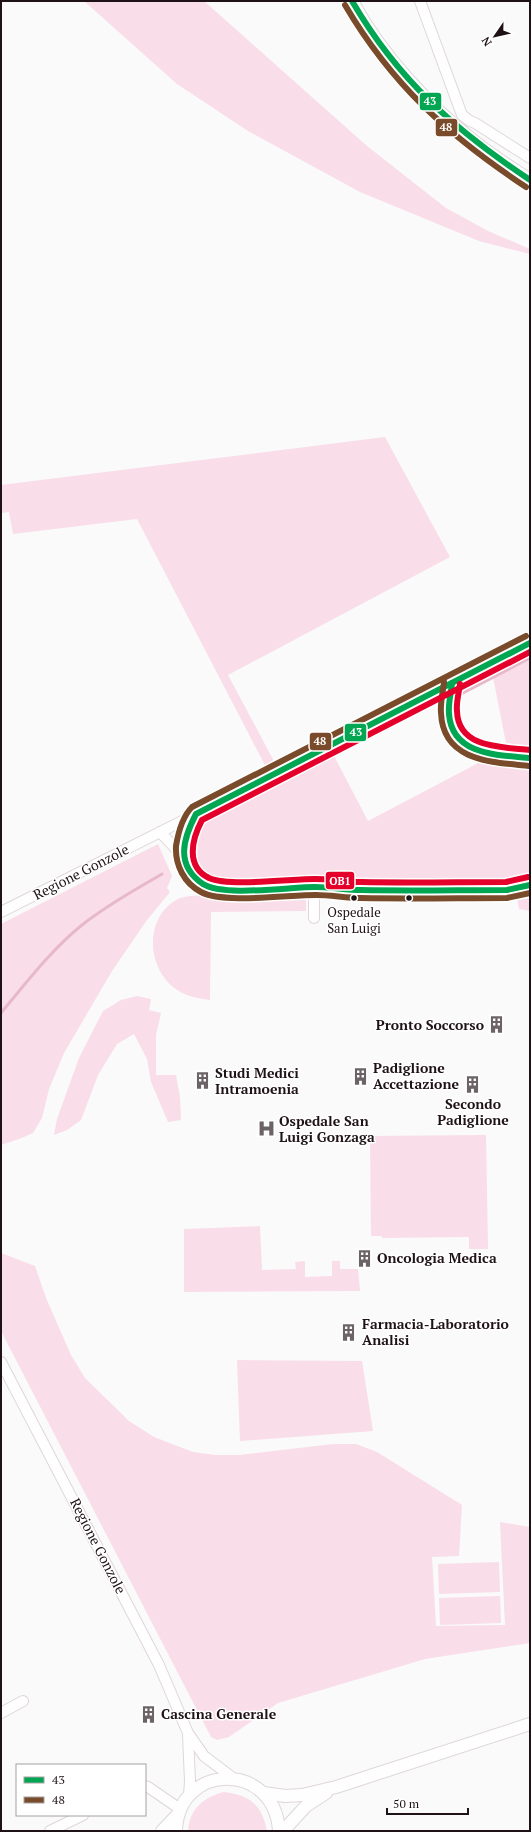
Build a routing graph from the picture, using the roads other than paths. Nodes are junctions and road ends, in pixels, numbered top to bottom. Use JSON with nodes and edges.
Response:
{"nodes":[{"id":1,"x":352,"y":1,"type":"edge"},
{"id":2,"x":420,"y":1,"type":"edge"},
{"id":3,"x":530,"y":158,"type":"edge"},
{"id":4,"x":530,"y":180,"type":"edge"},
{"id":5,"x":530,"y":643,"type":"edge"},
{"id":6,"x":452,"y":683,"type":"junction"},
{"id":7,"x":530,"y":758,"type":"edge"},
{"id":8,"x":196,"y":814,"type":"junction"},
{"id":9,"x":160,"y":832,"type":"junction"},
{"id":10,"x":186,"y":862,"type":"junction"},
{"id":11,"x":530,"y":885,"type":"edge"},
{"id":12,"x":314,"y":887,"type":"junction"},
{"id":13,"x":1,"y":912,"type":"edge"},
{"id":14,"x":314,"y":918,"type":"dead end"},
{"id":15,"x":1,"y":1362,"type":"edge"},
{"id":16,"x":23,"y":1702,"type":"dead end"},
{"id":17,"x":1,"y":1713,"type":"edge"},
{"id":18,"x":530,"y":1724,"type":"edge"},
{"id":19,"x":188,"y":1733,"type":"junction"},
{"id":20,"x":233,"y":1778,"type":"junction"},
{"id":21,"x":146,"y":1787,"type":"edge"},
{"id":22,"x":336,"y":1787,"type":"junction"},
{"id":23,"x":264,"y":1793,"type":"junction"},
{"id":24,"x":189,"y":1796,"type":"junction"},
{"id":25,"x":180,"y":1810,"type":"junction"},
{"id":26,"x":81,"y":1816,"type":"edge"},
{"id":27,"x":50,"y":1831,"type":"edge"},
{"id":28,"x":162,"y":1831,"type":"edge"},
{"id":29,"x":176,"y":1831,"type":"edge"},
{"id":30,"x":279,"y":1831,"type":"edge"},
{"id":31,"x":283,"y":1831,"type":"edge"}],
"edges":[{"from":1,"to":4,"type":"street"},
{"from":2,"to":3,"type":"street"},
{"from":5,"to":6,"type":"street","name":"Regione Gonzole"},
{"from":6,"to":7,"type":"street"},
{"from":6,"to":8,"type":"street","name":"Regione Gonzole"},
{"from":8,"to":9,"type":"street","name":"Regione Gonzole"},
{"from":8,"to":10,"type":"street"},
{"from":9,"to":10,"type":"street"},
{"from":9,"to":13,"type":"street","name":"Regione Gonzole"},
{"from":10,"to":12,"type":"street"},
{"from":11,"to":12,"type":"street"},
{"from":12,"to":14,"type":"street"},
{"from":15,"to":19,"type":"street","name":"Regione Gonzole"},
{"from":16,"to":17,"type":"street"},
{"from":18,"to":22,"type":"street"},
{"from":19,"to":20,"type":"street","name":"Regione Gonzole"},
{"from":19,"to":24,"type":"street","name":"Regione Gonzole"},
{"from":20,"to":23,"type":"street"},
{"from":20,"to":24,"type":"street"},
{"from":21,"to":25,"type":"street"},
{"from":22,"to":23,"type":"street"},
{"from":22,"to":31,"type":"street"},
{"from":23,"to":30,"type":"street"},
{"from":24,"to":25,"type":"street"},
{"from":25,"to":28,"type":"street"},
{"from":25,"to":29,"type":"street"},
{"from":26,"to":27,"type":"street"}]}
